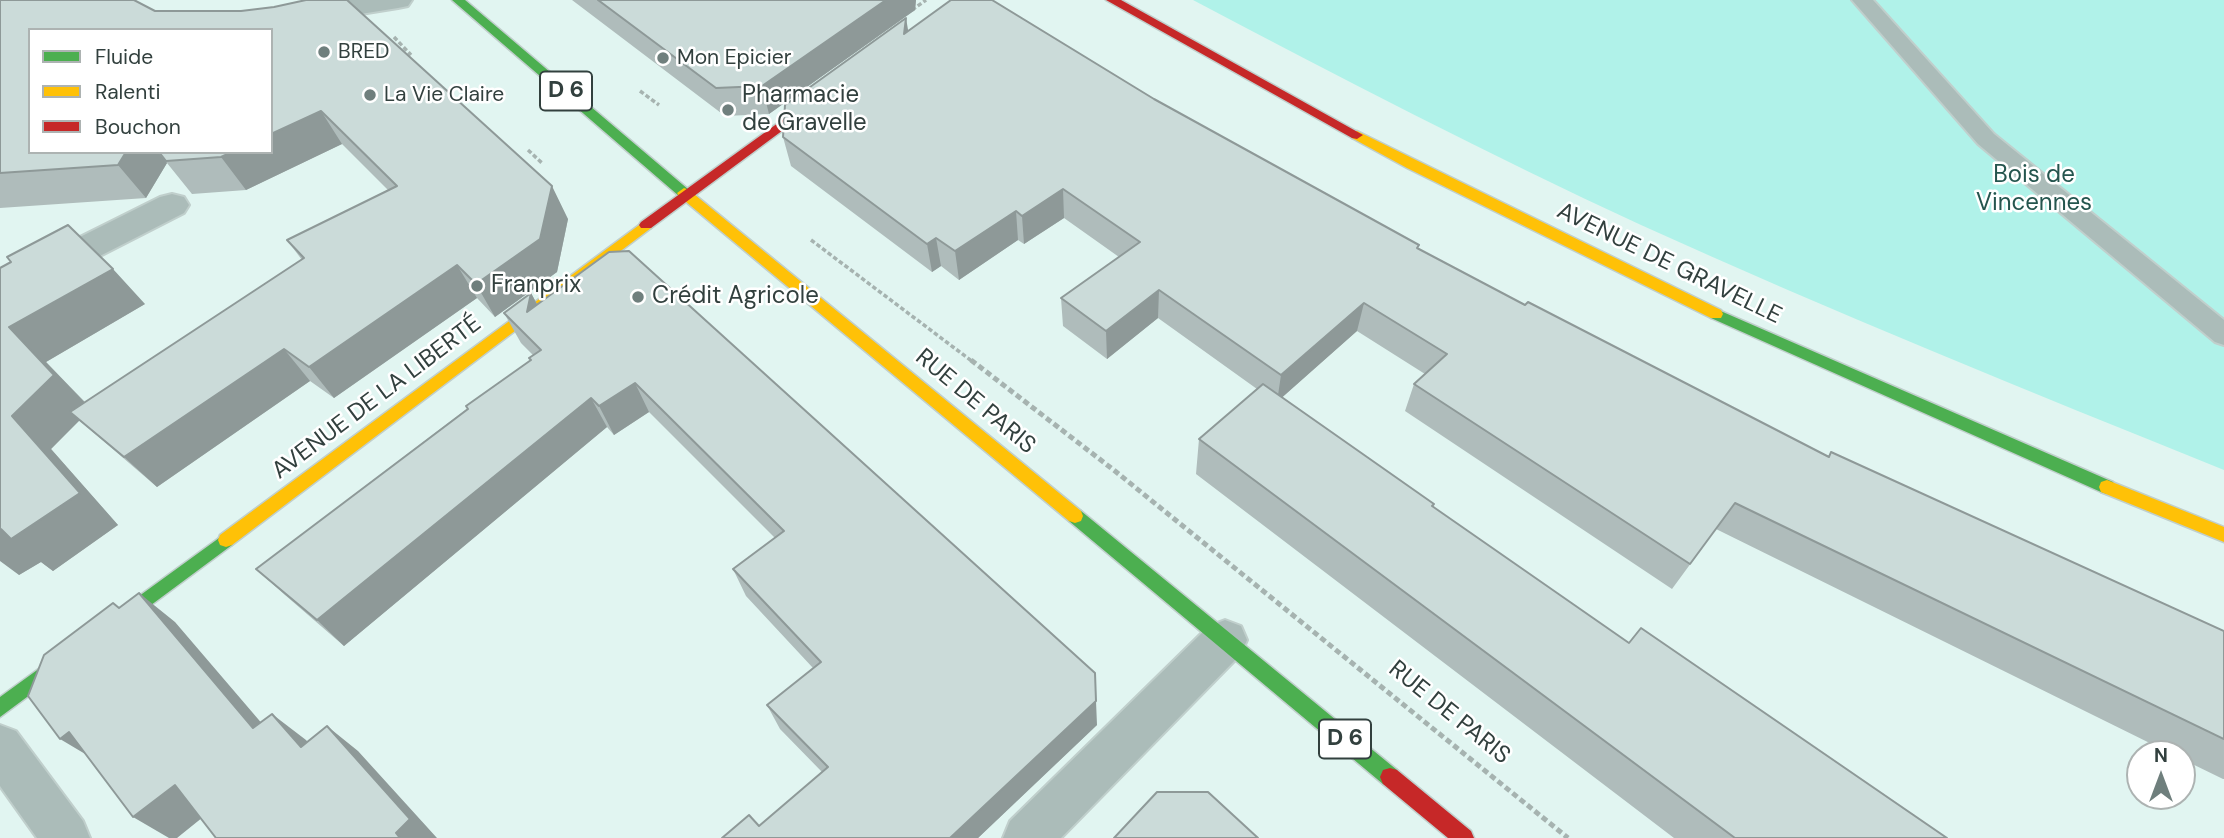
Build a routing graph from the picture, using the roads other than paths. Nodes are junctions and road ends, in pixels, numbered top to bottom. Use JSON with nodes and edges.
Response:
{"nodes":[{"id":1,"x":398,"y":0,"type":"edge"},
{"id":2,"x":458,"y":0,"type":"edge"},
{"id":3,"x":1112,"y":0,"type":"edge"},
{"id":4,"x":1862,"y":0,"type":"edge"},
{"id":5,"x":276,"y":18,"type":"edge"},
{"id":6,"x":840,"y":82,"type":"edge"},
{"id":7,"x":685,"y":194,"type":"junction"},
{"id":8,"x":172,"y":205,"type":"dead end"},
{"id":9,"x":0,"y":292,"type":"edge"},
{"id":10,"x":2224,"y":335,"type":"edge"},
{"id":11,"x":2224,"y":535,"type":"edge"},
{"id":12,"x":1225,"y":640,"type":"junction"},
{"id":13,"x":0,"y":708,"type":"edge"},
{"id":14,"x":0,"y":747,"type":"edge"},
{"id":15,"x":66,"y":838,"type":"edge"},
{"id":16,"x":1027,"y":838,"type":"edge"},
{"id":17,"x":1464,"y":838,"type":"edge"}],
"edges":[{"from":1,"to":5,"type":"street"},
{"from":2,"to":7,"type":"main road","name":"RUE DE PARIS","number":"D 6"},
{"from":3,"to":11,"type":"main road","name":"AVENUE DE GRAVELLE"},
{"from":4,"to":10,"type":"lane"},
{"from":6,"to":7,"type":"main road","name":"AVENUE DE LA LIBERTÉ"},
{"from":7,"to":12,"type":"main road","name":"RUE DE PARIS","number":"D 6"},
{"from":7,"to":13,"type":"main road","name":"AVENUE DE LA LIBERTÉ"},
{"from":8,"to":9,"type":"street"},
{"from":12,"to":16,"type":"street"},
{"from":12,"to":17,"type":"main road","name":"RUE DE PARIS","number":"D 6"},
{"from":14,"to":15,"type":"street"}]}
